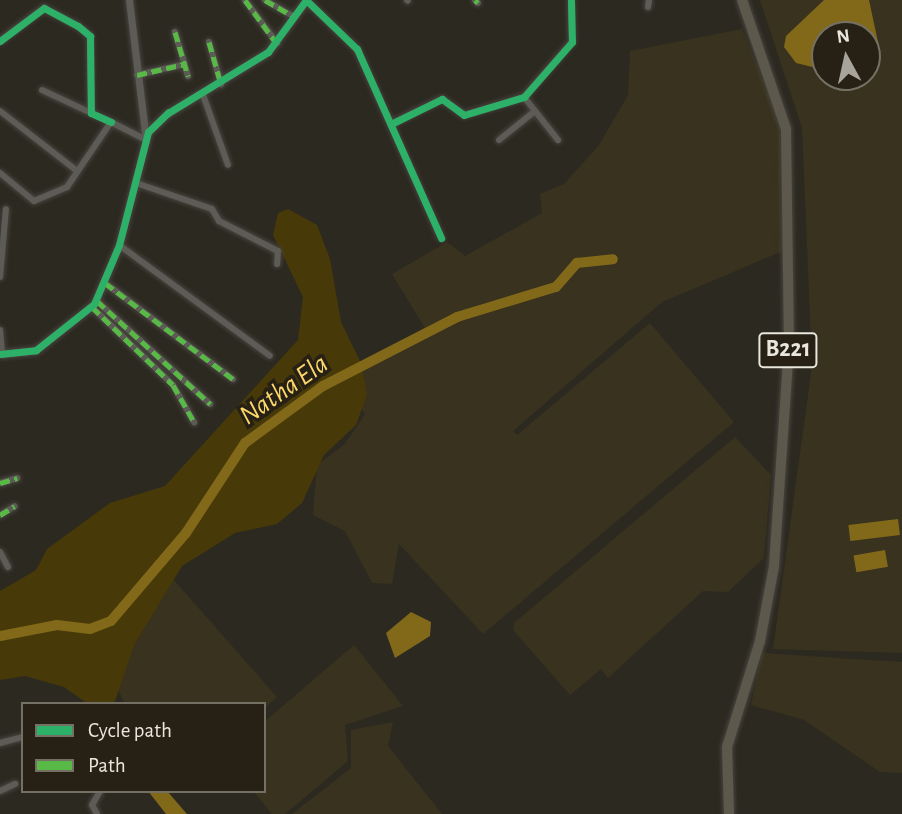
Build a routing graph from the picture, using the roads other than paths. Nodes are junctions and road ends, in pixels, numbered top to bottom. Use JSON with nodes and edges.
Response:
{"nodes":[{"id":1,"x":130,"y":0,"type":"edge"},
{"id":2,"x":245,"y":0,"type":"edge"},
{"id":3,"x":265,"y":0,"type":"edge"},
{"id":4,"x":306,"y":0,"type":"edge"},
{"id":5,"x":571,"y":0,"type":"edge"},
{"id":6,"x":742,"y":0,"type":"edge"},
{"id":7,"x":296,"y":18,"type":"junction"},
{"id":8,"x":175,"y":32,"type":"dead end"},
{"id":9,"x":0,"y":41,"type":"edge"},
{"id":10,"x":209,"y":42,"type":"dead end"},
{"id":11,"x":277,"y":44,"type":"junction"},
{"id":12,"x":185,"y":64,"type":"junction"},
{"id":13,"x":137,"y":75,"type":"junction"},
{"id":14,"x":188,"y":76,"type":"dead end"},
{"id":15,"x":221,"y":83,"type":"junction"},
{"id":16,"x":42,"y":90,"type":"dead end"},
{"id":17,"x":203,"y":95,"type":"junction"},
{"id":18,"x":524,"y":97,"type":"junction"},
{"id":19,"x":0,"y":111,"type":"edge"},
{"id":20,"x":535,"y":111,"type":"junction"},
{"id":21,"x":91,"y":113,"type":"junction"},
{"id":22,"x":111,"y":122,"type":"junction"},
{"id":23,"x":391,"y":124,"type":"junction"},
{"id":24,"x":146,"y":140,"type":"junction"},
{"id":25,"x":499,"y":140,"type":"dead end"},
{"id":26,"x":558,"y":140,"type":"dead end"},
{"id":27,"x":228,"y":165,"type":"dead end"},
{"id":28,"x":77,"y":171,"type":"junction"},
{"id":29,"x":0,"y":173,"type":"edge"},
{"id":30,"x":136,"y":183,"type":"junction"},
{"id":31,"x":6,"y":209,"type":"dead end"},
{"id":32,"x":441,"y":238,"type":"dead end"},
{"id":33,"x":118,"y":245,"type":"junction"},
{"id":34,"x":277,"y":264,"type":"dead end"},
{"id":35,"x":0,"y":277,"type":"edge"},
{"id":36,"x":105,"y":283,"type":"junction"},
{"id":37,"x":94,"y":304,"type":"junction"},
{"id":38,"x":0,"y":330,"type":"edge"},
{"id":39,"x":1,"y":355,"type":"edge"},
{"id":40,"x":270,"y":356,"type":"dead end"},
{"id":41,"x":233,"y":379,"type":"dead end"},
{"id":42,"x":210,"y":404,"type":"dead end"},
{"id":43,"x":194,"y":422,"type":"dead end"},
{"id":44,"x":17,"y":478,"type":"dead end"},
{"id":45,"x":0,"y":484,"type":"edge"},
{"id":46,"x":15,"y":506,"type":"dead end"},
{"id":47,"x":0,"y":515,"type":"edge"},
{"id":48,"x":0,"y":552,"type":"edge"},
{"id":49,"x":8,"y":567,"type":"dead end"},
{"id":50,"x":21,"y":738,"type":"edge"},
{"id":51,"x":0,"y":743,"type":"edge"},
{"id":52,"x":15,"y":784,"type":"dead end"},
{"id":53,"x":0,"y":791,"type":"edge"},
{"id":54,"x":99,"y":793,"type":"edge"},
{"id":55,"x":97,"y":814,"type":"edge"},
{"id":56,"x":729,"y":814,"type":"edge"}],
"edges":[{"from":1,"to":13,"type":"street"},
{"from":2,"to":11,"type":"street"},
{"from":3,"to":7,"type":"street"},
{"from":4,"to":7,"type":"street"},
{"from":4,"to":23,"type":"street"},
{"from":5,"to":18,"type":"street"},
{"from":6,"to":56,"type":"main road","number":"B221"},
{"from":7,"to":11,"type":"street"},
{"from":8,"to":12,"type":"street"},
{"from":9,"to":21,"type":"street"},
{"from":10,"to":15,"type":"street"},
{"from":11,"to":15,"type":"street"},
{"from":12,"to":13,"type":"street"},
{"from":12,"to":14,"type":"street"},
{"from":13,"to":24,"type":"street"},
{"from":15,"to":17,"type":"street"},
{"from":16,"to":21,"type":"street"},
{"from":17,"to":24,"type":"street"},
{"from":17,"to":27,"type":"street"},
{"from":18,"to":20,"type":"street"},
{"from":18,"to":23,"type":"street"},
{"from":19,"to":28,"type":"street"},
{"from":20,"to":25,"type":"street"},
{"from":20,"to":26,"type":"street"},
{"from":21,"to":22,"type":"street"},
{"from":22,"to":24,"type":"street"},
{"from":22,"to":28,"type":"street"},
{"from":23,"to":32,"type":"street"},
{"from":24,"to":30,"type":"street"},
{"from":28,"to":29,"type":"street"},
{"from":30,"to":33,"type":"street"},
{"from":30,"to":34,"type":"street"},
{"from":31,"to":35,"type":"street"},
{"from":33,"to":36,"type":"street"},
{"from":33,"to":40,"type":"street"},
{"from":36,"to":37,"type":"street"},
{"from":36,"to":41,"type":"street"},
{"from":37,"to":39,"type":"street"},
{"from":37,"to":42,"type":"street"},
{"from":37,"to":43,"type":"street"},
{"from":38,"to":39,"type":"street"},
{"from":44,"to":45,"type":"street"},
{"from":46,"to":47,"type":"street"},
{"from":48,"to":49,"type":"street"},
{"from":50,"to":51,"type":"street"},
{"from":52,"to":53,"type":"street"},
{"from":54,"to":55,"type":"street"}]}
